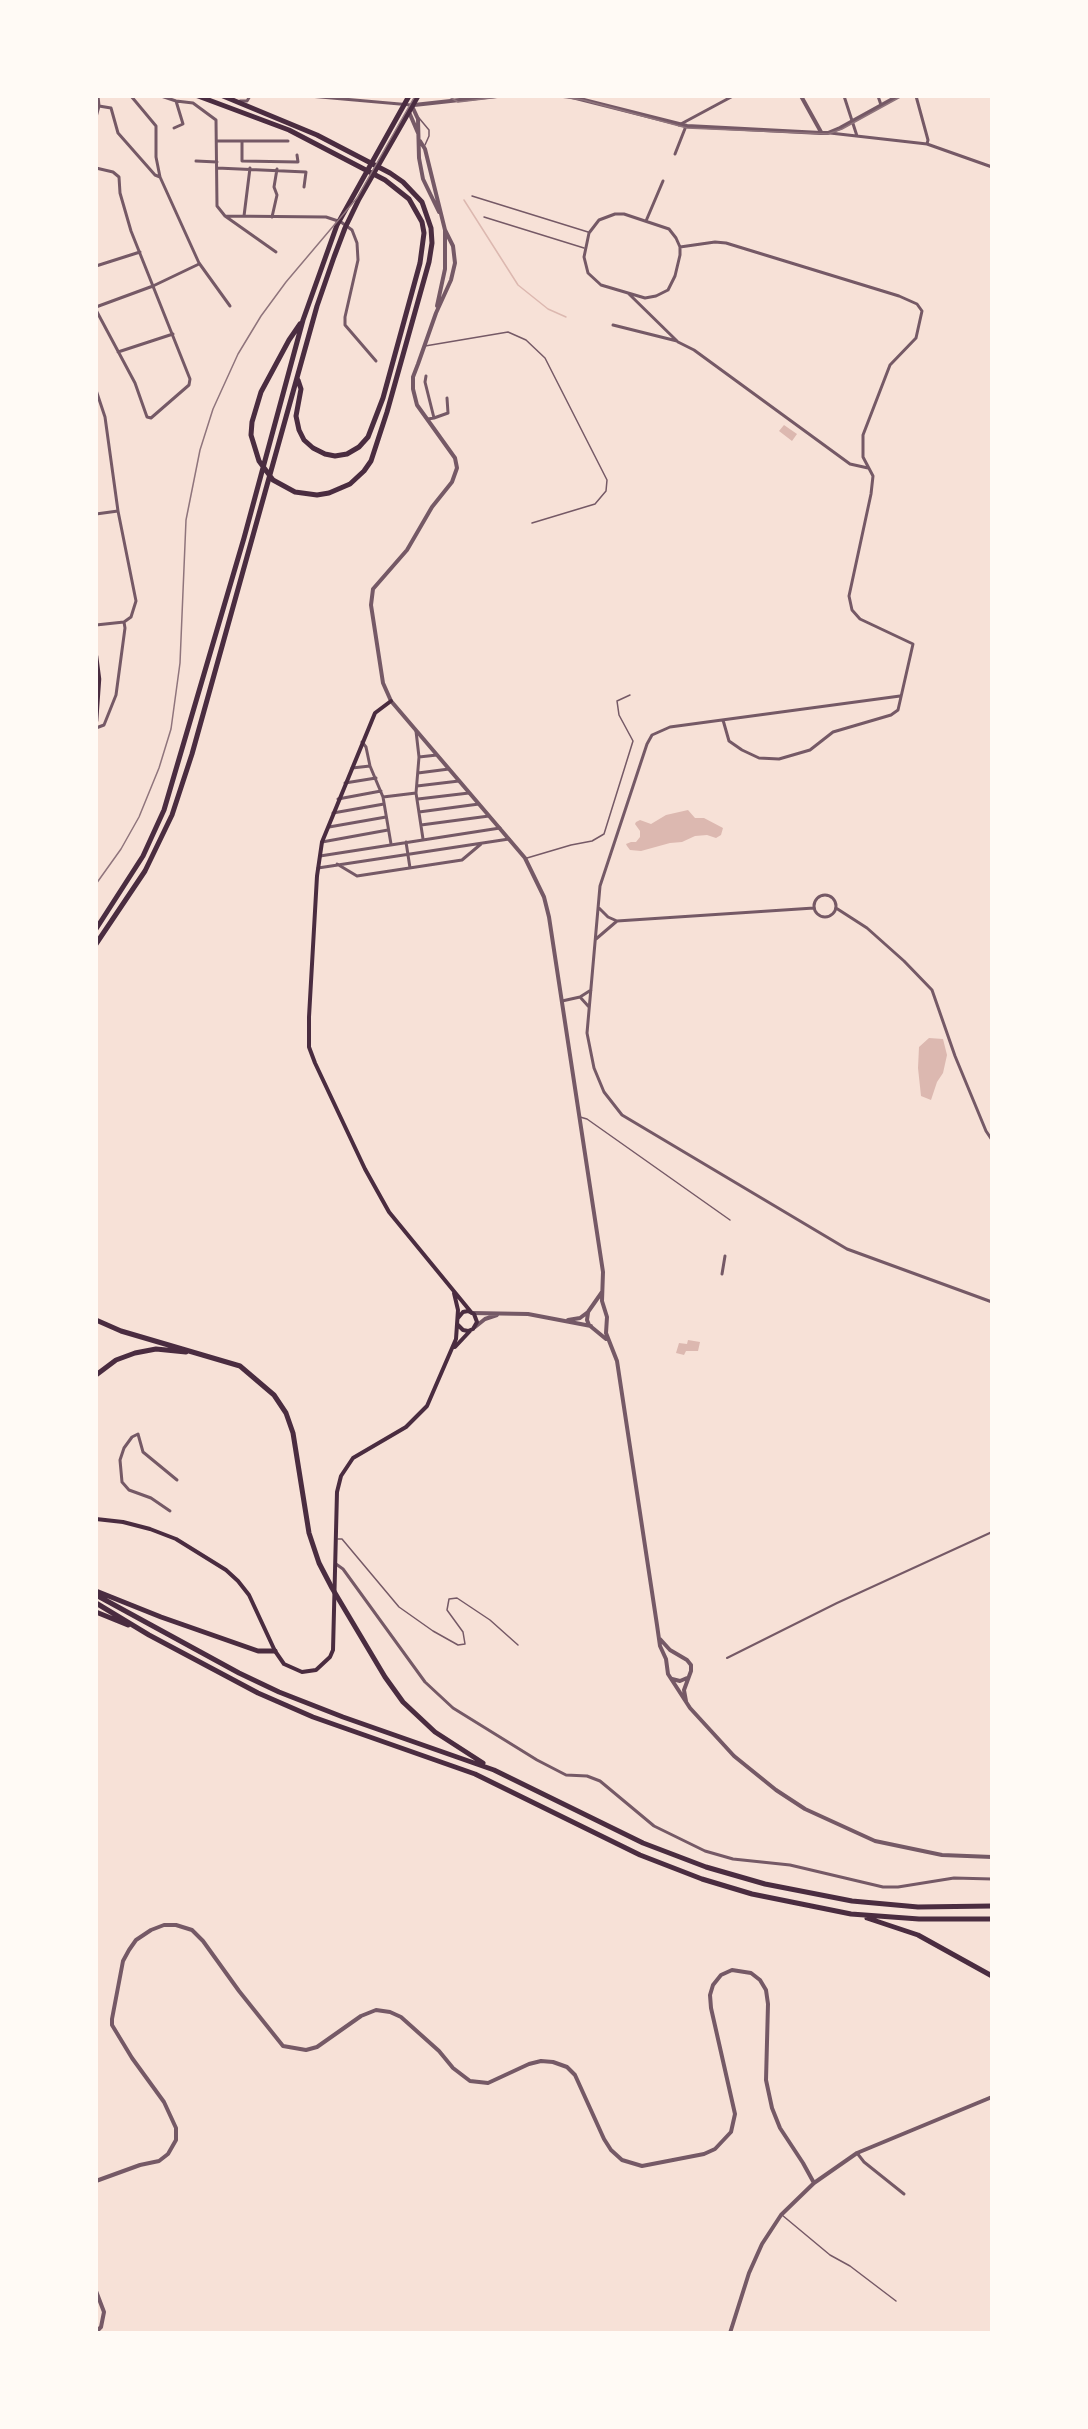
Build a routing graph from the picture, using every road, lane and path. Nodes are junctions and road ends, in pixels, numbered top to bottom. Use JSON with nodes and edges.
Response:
{"nodes":[{"id":1,"x":98,"y":96,"type":"edge"},
{"id":2,"x":131,"y":96,"type":"edge"},
{"id":3,"x":161,"y":96,"type":"edge"},
{"id":4,"x":198,"y":96,"type":"edge"},
{"id":5,"x":223,"y":96,"type":"edge"},
{"id":6,"x":250,"y":96,"type":"edge"},
{"id":7,"x":309,"y":96,"type":"edge"},
{"id":8,"x":351,"y":96,"type":"edge"},
{"id":9,"x":409,"y":96,"type":"edge"},
{"id":10,"x":418,"y":96,"type":"edge"},
{"id":11,"x":496,"y":96,"type":"edge"},
{"id":12,"x":569,"y":96,"type":"edge"},
{"id":13,"x":733,"y":96,"type":"edge"},
{"id":14,"x":801,"y":96,"type":"edge"},
{"id":15,"x":844,"y":96,"type":"edge"},
{"id":16,"x":878,"y":96,"type":"edge"},
{"id":17,"x":898,"y":96,"type":"edge"},
{"id":18,"x":916,"y":96,"type":"edge"},
{"id":19,"x":450,"y":99,"type":"edge"},
{"id":20,"x":176,"y":101,"type":"junction"},
{"id":21,"x":238,"y":101,"type":"junction"},
{"id":22,"x":351,"y":101,"type":"junction"},
{"id":23,"x":411,"y":105,"type":"junction"},
{"id":24,"x":880,"y":105,"type":"junction"},
{"id":25,"x":99,"y":106,"type":"junction"},
{"id":26,"x":417,"y":116,"type":"junction"},
{"id":27,"x":96,"y":117,"type":"edge"},
{"id":28,"x":852,"y":121,"type":"junction"},
{"id":29,"x":679,"y":124,"type":"junction"},
{"id":30,"x":686,"y":126,"type":"junction"},
{"id":31,"x":174,"y":129,"type":"dead end"},
{"id":32,"x":418,"y":133,"type":"junction"},
{"id":33,"x":821,"y":133,"type":"junction"},
{"id":34,"x":828,"y":133,"type":"junction"},
{"id":35,"x":857,"y":136,"type":"junction"},
{"id":36,"x":217,"y":141,"type":"junction"},
{"id":37,"x":242,"y":141,"type":"junction"},
{"id":38,"x":288,"y":141,"type":"dead end"},
{"id":39,"x":420,"y":141,"type":"junction"},
{"id":40,"x":927,"y":144,"type":"junction"},
{"id":41,"x":425,"y":149,"type":"junction"},
{"id":42,"x":675,"y":154,"type":"dead end"},
{"id":43,"x":297,"y":155,"type":"dead end"},
{"id":44,"x":196,"y":162,"type":"dead end"},
{"id":45,"x":217,"y":162,"type":"junction"},
{"id":46,"x":992,"y":167,"type":"edge"},
{"id":47,"x":96,"y":168,"type":"edge"},
{"id":48,"x":217,"y":168,"type":"junction"},
{"id":49,"x":250,"y":168,"type":"junction"},
{"id":50,"x":277,"y":169,"type":"junction"},
{"id":51,"x":160,"y":177,"type":"junction"},
{"id":52,"x":663,"y":181,"type":"dead end"},
{"id":53,"x":304,"y":187,"type":"dead end"},
{"id":54,"x":472,"y":196,"type":"dead end"},
{"id":55,"x":440,"y":214,"type":"junction"},
{"id":56,"x":225,"y":216,"type":"junction"},
{"id":57,"x":244,"y":216,"type":"junction"},
{"id":58,"x":484,"y":217,"type":"dead end"},
{"id":59,"x":272,"y":218,"type":"junction"},
{"id":60,"x":646,"y":221,"type":"junction"},
{"id":61,"x":445,"y":230,"type":"junction"},
{"id":62,"x":589,"y":233,"type":"junction"},
{"id":63,"x":680,"y":247,"type":"junction"},
{"id":64,"x":584,"y":248,"type":"junction"},
{"id":65,"x":140,"y":252,"type":"junction"},
{"id":66,"x":276,"y":252,"type":"dead end"},
{"id":67,"x":200,"y":263,"type":"junction"},
{"id":68,"x":96,"y":266,"type":"edge"},
{"id":69,"x":153,"y":286,"type":"junction"},
{"id":70,"x":628,"y":293,"type":"junction"},
{"id":71,"x":230,"y":306,"type":"dead end"},
{"id":72,"x":96,"y":309,"type":"edge"},
{"id":73,"x":436,"y":313,"type":"junction"},
{"id":74,"x":303,"y":320,"type":"junction"},
{"id":75,"x":613,"y":325,"type":"dead end"},
{"id":76,"x":173,"y":334,"type":"junction"},
{"id":77,"x":678,"y":342,"type":"junction"},
{"id":78,"x":424,"y":346,"type":"junction"},
{"id":79,"x":118,"y":352,"type":"junction"},
{"id":80,"x":376,"y":361,"type":"dead end"},
{"id":81,"x":426,"y":376,"type":"dead end"},
{"id":82,"x":297,"y":379,"type":"junction"},
{"id":83,"x":96,"y":390,"type":"edge"},
{"id":84,"x":447,"y":398,"type":"dead end"},
{"id":85,"x":434,"y":418,"type":"junction"},
{"id":86,"x":428,"y":420,"type":"junction"},
{"id":87,"x":868,"y":468,"type":"junction"},
{"id":88,"x":118,"y":511,"type":"junction"},
{"id":89,"x":96,"y":514,"type":"edge"},
{"id":90,"x":532,"y":523,"type":"dead end"},
{"id":91,"x":124,"y":622,"type":"junction"},
{"id":92,"x":96,"y":625,"type":"edge"},
{"id":93,"x":96,"y":656,"type":"edge"},
{"id":94,"x":630,"y":695,"type":"dead end"},
{"id":95,"x":900,"y":696,"type":"junction"},
{"id":96,"x":391,"y":701,"type":"junction"},
{"id":97,"x":723,"y":720,"type":"junction"},
{"id":98,"x":96,"y":721,"type":"edge"},
{"id":99,"x":96,"y":728,"type":"edge"},
{"id":100,"x":416,"y":730,"type":"junction"},
{"id":101,"x":362,"y":742,"type":"junction"},
{"id":102,"x":436,"y":755,"type":"junction"},
{"id":103,"x":419,"y":757,"type":"junction"},
{"id":104,"x":370,"y":766,"type":"junction"},
{"id":105,"x":352,"y":768,"type":"junction"},
{"id":106,"x":449,"y":769,"type":"junction"},
{"id":107,"x":418,"y":773,"type":"junction"},
{"id":108,"x":376,"y":778,"type":"junction"},
{"id":109,"x":459,"y":781,"type":"junction"},
{"id":110,"x":345,"y":783,"type":"junction"},
{"id":111,"x":417,"y":786,"type":"junction"},
{"id":112,"x":381,"y":791,"type":"junction"},
{"id":113,"x":416,"y":793,"type":"junction"},
{"id":114,"x":469,"y":793,"type":"junction"},
{"id":115,"x":383,"y":797,"type":"junction"},
{"id":116,"x":338,"y":799,"type":"junction"},
{"id":117,"x":417,"y":799,"type":"junction"},
{"id":118,"x":384,"y":804,"type":"junction"},
{"id":119,"x":479,"y":804,"type":"junction"},
{"id":120,"x":419,"y":812,"type":"junction"},
{"id":121,"x":333,"y":813,"type":"junction"},
{"id":122,"x":489,"y":816,"type":"junction"},
{"id":123,"x":386,"y":817,"type":"junction"},
{"id":124,"x":421,"y":825,"type":"junction"},
{"id":125,"x":326,"y":828,"type":"junction"},
{"id":126,"x":500,"y":828,"type":"junction"},
{"id":127,"x":388,"y":830,"type":"junction"},
{"id":128,"x":423,"y":839,"type":"junction"},
{"id":129,"x":509,"y":839,"type":"junction"},
{"id":130,"x":322,"y":842,"type":"junction"},
{"id":131,"x":406,"y":842,"type":"junction"},
{"id":132,"x":483,"y":843,"type":"junction"},
{"id":133,"x":391,"y":844,"type":"junction"},
{"id":134,"x":408,"y":854,"type":"junction"},
{"id":135,"x":320,"y":856,"type":"junction"},
{"id":136,"x":525,"y":858,"type":"junction"},
{"id":137,"x":336,"y":864,"type":"junction"},
{"id":138,"x":318,"y":868,"type":"junction"},
{"id":139,"x":410,"y":868,"type":"junction"},
{"id":140,"x":599,"y":908,"type":"junction"},
{"id":141,"x":814,"y":908,"type":"junction"},
{"id":142,"x":836,"y":908,"type":"junction"},
{"id":143,"x":617,"y":921,"type":"junction"},
{"id":144,"x":96,"y":928,"type":"edge"},
{"id":145,"x":596,"y":939,"type":"junction"},
{"id":146,"x":96,"y":945,"type":"edge"},
{"id":147,"x":591,"y":990,"type":"junction"},
{"id":148,"x":580,"y":997,"type":"junction"},
{"id":149,"x":562,"y":1001,"type":"junction"},
{"id":150,"x":589,"y":1007,"type":"junction"},
{"id":151,"x":580,"y":1117,"type":"junction"},
{"id":152,"x":992,"y":1140,"type":"edge"},
{"id":153,"x":730,"y":1220,"type":"dead end"},
{"id":154,"x":725,"y":1256,"type":"dead end"},
{"id":155,"x":722,"y":1274,"type":"dead end"},
{"id":156,"x":602,"y":1292,"type":"junction"},
{"id":157,"x":454,"y":1293,"type":"junction"},
{"id":158,"x":992,"y":1302,"type":"edge"},
{"id":159,"x":589,"y":1311,"type":"junction"},
{"id":160,"x":471,"y":1312,"type":"junction"},
{"id":161,"x":604,"y":1312,"type":"junction"},
{"id":162,"x":500,"y":1314,"type":"junction"},
{"id":163,"x":96,"y":1320,"type":"edge"},
{"id":164,"x":457,"y":1321,"type":"junction"},
{"id":165,"x":564,"y":1321,"type":"junction"},
{"id":166,"x":606,"y":1322,"type":"junction"},
{"id":167,"x":475,"y":1327,"type":"junction"},
{"id":168,"x":592,"y":1327,"type":"junction"},
{"id":169,"x":471,"y":1330,"type":"junction"},
{"id":170,"x":609,"y":1341,"type":"junction"},
{"id":171,"x":453,"y":1350,"type":"junction"},
{"id":172,"x":96,"y":1375,"type":"edge"},
{"id":173,"x":255,"y":1377,"type":"junction"},
{"id":174,"x":177,"y":1480,"type":"dead end"},
{"id":175,"x":170,"y":1511,"type":"dead end"},
{"id":176,"x":96,"y":1519,"type":"edge"},
{"id":177,"x":992,"y":1532,"type":"edge"},
{"id":178,"x":336,"y":1539,"type":"junction"},
{"id":179,"x":336,"y":1564,"type":"junction"},
{"id":180,"x":96,"y":1593,"type":"edge"},
{"id":181,"x":96,"y":1603,"type":"edge"},
{"id":182,"x":96,"y":1612,"type":"edge"},
{"id":183,"x":149,"y":1635,"type":"junction"},
{"id":184,"x":658,"y":1635,"type":"junction"},
{"id":185,"x":518,"y":1645,"type":"dead end"},
{"id":186,"x":274,"y":1651,"type":"junction"},
{"id":187,"x":681,"y":1657,"type":"junction"},
{"id":188,"x":727,"y":1658,"type":"dead end"},
{"id":189,"x":667,"y":1667,"type":"junction"},
{"id":190,"x":669,"y":1676,"type":"junction"},
{"id":191,"x":688,"y":1677,"type":"junction"},
{"id":192,"x":686,"y":1703,"type":"junction"},
{"id":193,"x":494,"y":1770,"type":"junction"},
{"id":194,"x":992,"y":1857,"type":"edge"},
{"id":195,"x":992,"y":1879,"type":"edge"},
{"id":196,"x":992,"y":1906,"type":"edge"},
{"id":197,"x":851,"y":1914,"type":"junction"},
{"id":198,"x":992,"y":1919,"type":"edge"},
{"id":199,"x":992,"y":1976,"type":"edge"},
{"id":200,"x":992,"y":2097,"type":"edge"},
{"id":201,"x":857,"y":2153,"type":"junction"},
{"id":202,"x":96,"y":2181,"type":"edge"},
{"id":203,"x":814,"y":2183,"type":"junction"},
{"id":204,"x":904,"y":2194,"type":"dead end"},
{"id":205,"x":781,"y":2215,"type":"junction"},
{"id":206,"x":96,"y":2291,"type":"edge"},
{"id":207,"x":896,"y":2301,"type":"dead end"},
{"id":208,"x":96,"y":2332,"type":"edge"},
{"id":209,"x":730,"y":2333,"type":"edge"}],
"edges":[{"from":1,"to":25,"type":"street"},
{"from":2,"to":51,"type":"street"},
{"from":3,"to":20,"type":"street"},
{"from":4,"to":82,"type":"highway"},
{"from":5,"to":21,"type":"highway"},
{"from":6,"to":21,"type":"street"},
{"from":7,"to":22,"type":"street"},
{"from":8,"to":22,"type":"street"},
{"from":9,"to":74,"type":"highway"},
{"from":10,"to":82,"type":"highway"},
{"from":11,"to":19,"type":"street"},
{"from":12,"to":29,"type":"street"},
{"from":13,"to":29,"type":"street"},
{"from":14,"to":33,"type":"street"},
{"from":15,"to":28,"type":"street"},
{"from":16,"to":24,"type":"street"},
{"from":17,"to":24,"type":"street"},
{"from":18,"to":40,"type":"street"},
{"from":19,"to":23,"type":"street"},
{"from":20,"to":31,"type":"street"},
{"from":20,"to":36,"type":"street"},
{"from":21,"to":74,"type":"highway"},
{"from":22,"to":23,"type":"street"},
{"from":23,"to":26,"type":"street"},
{"from":23,"to":32,"type":"street"},
{"from":24,"to":28,"type":"street"},
{"from":25,"to":27,"type":"street"},
{"from":25,"to":51,"type":"street"},
{"from":26,"to":32,"type":"street"},
{"from":26,"to":41,"type":"lane"},
{"from":28,"to":34,"type":"street"},
{"from":28,"to":35,"type":"street"},
{"from":29,"to":30,"type":"street"},
{"from":30,"to":33,"type":"street"},
{"from":30,"to":42,"type":"street"},
{"from":32,"to":39,"type":"street"},
{"from":33,"to":34,"type":"street"},
{"from":34,"to":35,"type":"street"},
{"from":35,"to":40,"type":"street"},
{"from":36,"to":37,"type":"street"},
{"from":36,"to":45,"type":"street"},
{"from":37,"to":38,"type":"street"},
{"from":37,"to":43,"type":"street"},
{"from":39,"to":41,"type":"street"},
{"from":39,"to":55,"type":"street"},
{"from":40,"to":46,"type":"street"},
{"from":41,"to":55,"type":"street"},
{"from":44,"to":45,"type":"street"},
{"from":45,"to":48,"type":"street"},
{"from":47,"to":65,"type":"street"},
{"from":48,"to":49,"type":"street"},
{"from":48,"to":56,"type":"street"},
{"from":49,"to":50,"type":"street"},
{"from":49,"to":57,"type":"street"},
{"from":50,"to":53,"type":"street"},
{"from":50,"to":59,"type":"street"},
{"from":51,"to":67,"type":"street"},
{"from":52,"to":60,"type":"street"},
{"from":54,"to":62,"type":"lane"},
{"from":55,"to":61,"type":"street"},
{"from":56,"to":57,"type":"street"},
{"from":56,"to":66,"type":"street"},
{"from":57,"to":59,"type":"street"},
{"from":58,"to":64,"type":"lane"},
{"from":59,"to":80,"type":"street"},
{"from":60,"to":62,"type":"street"},
{"from":60,"to":63,"type":"street"},
{"from":61,"to":73,"type":"street"},
{"from":61,"to":73,"type":"street"},
{"from":62,"to":64,"type":"street"},
{"from":63,"to":70,"type":"street"},
{"from":63,"to":87,"type":"street"},
{"from":64,"to":70,"type":"street"},
{"from":65,"to":68,"type":"street"},
{"from":65,"to":69,"type":"street"},
{"from":67,"to":69,"type":"street"},
{"from":67,"to":71,"type":"street"},
{"from":69,"to":72,"type":"street"},
{"from":69,"to":76,"type":"street"},
{"from":70,"to":77,"type":"street"},
{"from":72,"to":79,"type":"street"},
{"from":73,"to":78,"type":"street"},
{"from":74,"to":144,"type":"highway"},
{"from":75,"to":77,"type":"street"},
{"from":76,"to":79,"type":"street"},
{"from":76,"to":79,"type":"street"},
{"from":77,"to":87,"type":"street"},
{"from":78,"to":86,"type":"street"},
{"from":78,"to":90,"type":"lane"},
{"from":81,"to":85,"type":"street"},
{"from":82,"to":146,"type":"highway"},
{"from":83,"to":88,"type":"street"},
{"from":84,"to":85,"type":"street"},
{"from":85,"to":86,"type":"street"},
{"from":86,"to":96,"type":"street"},
{"from":87,"to":95,"type":"street"},
{"from":88,"to":89,"type":"street"},
{"from":88,"to":91,"type":"street"},
{"from":91,"to":92,"type":"street"},
{"from":91,"to":99,"type":"street"},
{"from":93,"to":98,"type":"highway"},
{"from":94,"to":136,"type":"lane"},
{"from":95,"to":97,"type":"street"},
{"from":95,"to":97,"type":"street"},
{"from":96,"to":100,"type":"street"},
{"from":96,"to":101,"type":"main road"},
{"from":97,"to":140,"type":"street"},
{"from":100,"to":102,"type":"street"},
{"from":100,"to":103,"type":"street"},
{"from":101,"to":104,"type":"street"},
{"from":101,"to":105,"type":"main road"},
{"from":102,"to":103,"type":"street"},
{"from":102,"to":106,"type":"street"},
{"from":103,"to":107,"type":"street"},
{"from":104,"to":105,"type":"street"},
{"from":104,"to":108,"type":"street"},
{"from":105,"to":110,"type":"main road"},
{"from":106,"to":107,"type":"street"},
{"from":106,"to":109,"type":"street"},
{"from":107,"to":111,"type":"street"},
{"from":108,"to":110,"type":"street"},
{"from":108,"to":112,"type":"street"},
{"from":109,"to":111,"type":"street"},
{"from":109,"to":114,"type":"street"},
{"from":110,"to":116,"type":"main road"},
{"from":111,"to":113,"type":"street"},
{"from":112,"to":115,"type":"street"},
{"from":112,"to":116,"type":"street"},
{"from":113,"to":115,"type":"street"},
{"from":113,"to":117,"type":"street"},
{"from":114,"to":117,"type":"street"},
{"from":114,"to":119,"type":"street"},
{"from":115,"to":118,"type":"street"},
{"from":116,"to":121,"type":"main road"},
{"from":117,"to":120,"type":"street"},
{"from":118,"to":121,"type":"street"},
{"from":118,"to":123,"type":"street"},
{"from":119,"to":120,"type":"street"},
{"from":119,"to":122,"type":"street"},
{"from":120,"to":124,"type":"street"},
{"from":121,"to":125,"type":"main road"},
{"from":122,"to":124,"type":"street"},
{"from":122,"to":126,"type":"street"},
{"from":123,"to":125,"type":"street"},
{"from":123,"to":127,"type":"street"},
{"from":124,"to":128,"type":"street"},
{"from":125,"to":130,"type":"main road"},
{"from":126,"to":128,"type":"street"},
{"from":126,"to":129,"type":"street"},
{"from":127,"to":130,"type":"street"},
{"from":127,"to":133,"type":"street"},
{"from":128,"to":131,"type":"street"},
{"from":129,"to":132,"type":"street"},
{"from":129,"to":136,"type":"street"},
{"from":130,"to":135,"type":"main road"},
{"from":131,"to":133,"type":"street"},
{"from":131,"to":134,"type":"street"},
{"from":132,"to":134,"type":"street"},
{"from":132,"to":139,"type":"street"},
{"from":133,"to":135,"type":"street"},
{"from":134,"to":137,"type":"street"},
{"from":134,"to":139,"type":"street"},
{"from":135,"to":138,"type":"main road"},
{"from":136,"to":149,"type":"street"},
{"from":137,"to":138,"type":"street"},
{"from":137,"to":139,"type":"street"},
{"from":138,"to":157,"type":"main road"},
{"from":140,"to":143,"type":"street"},
{"from":140,"to":145,"type":"street"},
{"from":141,"to":142,"type":"street"},
{"from":141,"to":142,"type":"street"},
{"from":141,"to":143,"type":"street"},
{"from":142,"to":152,"type":"street"},
{"from":143,"to":145,"type":"street"},
{"from":145,"to":147,"type":"street"},
{"from":147,"to":148,"type":"street"},
{"from":147,"to":150,"type":"street"},
{"from":148,"to":149,"type":"street"},
{"from":148,"to":150,"type":"street"},
{"from":149,"to":151,"type":"street"},
{"from":150,"to":158,"type":"street"},
{"from":151,"to":153,"type":"lane"},
{"from":151,"to":156,"type":"street"},
{"from":154,"to":155,"type":"street"},
{"from":156,"to":159,"type":"street"},
{"from":156,"to":161,"type":"street"},
{"from":157,"to":160,"type":"main road"},
{"from":157,"to":164,"type":"main road"},
{"from":159,"to":161,"type":"street"},
{"from":159,"to":165,"type":"street"},
{"from":159,"to":168,"type":"street"},
{"from":160,"to":162,"type":"street"},
{"from":160,"to":164,"type":"main road"},
{"from":160,"to":167,"type":"main road"},
{"from":161,"to":166,"type":"street"},
{"from":162,"to":165,"type":"street"},
{"from":162,"to":167,"type":"street"},
{"from":163,"to":173,"type":"highway"},
{"from":164,"to":169,"type":"main road"},
{"from":164,"to":171,"type":"main road"},
{"from":165,"to":168,"type":"street"},
{"from":166,"to":168,"type":"street"},
{"from":166,"to":170,"type":"street"},
{"from":167,"to":169,"type":"main road"},
{"from":168,"to":170,"type":"street"},
{"from":169,"to":171,"type":"main road"},
{"from":170,"to":184,"type":"street"},
{"from":171,"to":178,"type":"main road"},
{"from":172,"to":173,"type":"highway"},
{"from":173,"to":193,"type":"highway"},
{"from":174,"to":175,"type":"street"},
{"from":176,"to":186,"type":"main road"},
{"from":177,"to":188,"type":"street"},
{"from":178,"to":179,"type":"main road"},
{"from":178,"to":185,"type":"lane"},
{"from":179,"to":186,"type":"main road"},
{"from":179,"to":195,"type":"street"},
{"from":180,"to":186,"type":"highway"},
{"from":180,"to":193,"type":"highway"},
{"from":181,"to":183,"type":"highway"},
{"from":182,"to":183,"type":"highway"},
{"from":183,"to":197,"type":"highway"},
{"from":184,"to":187,"type":"street"},
{"from":184,"to":189,"type":"street"},
{"from":187,"to":189,"type":"street"},
{"from":187,"to":191,"type":"street"},
{"from":189,"to":190,"type":"street"},
{"from":190,"to":191,"type":"street"},
{"from":190,"to":192,"type":"street"},
{"from":191,"to":192,"type":"street"},
{"from":192,"to":194,"type":"street"},
{"from":193,"to":196,"type":"highway"},
{"from":197,"to":198,"type":"highway"},
{"from":197,"to":199,"type":"highway"},
{"from":200,"to":201,"type":"street"},
{"from":201,"to":203,"type":"street"},
{"from":201,"to":204,"type":"street"},
{"from":202,"to":203,"type":"street"},
{"from":203,"to":205,"type":"street"},
{"from":205,"to":207,"type":"lane"},
{"from":205,"to":209,"type":"street"},
{"from":206,"to":208,"type":"street"}]}
